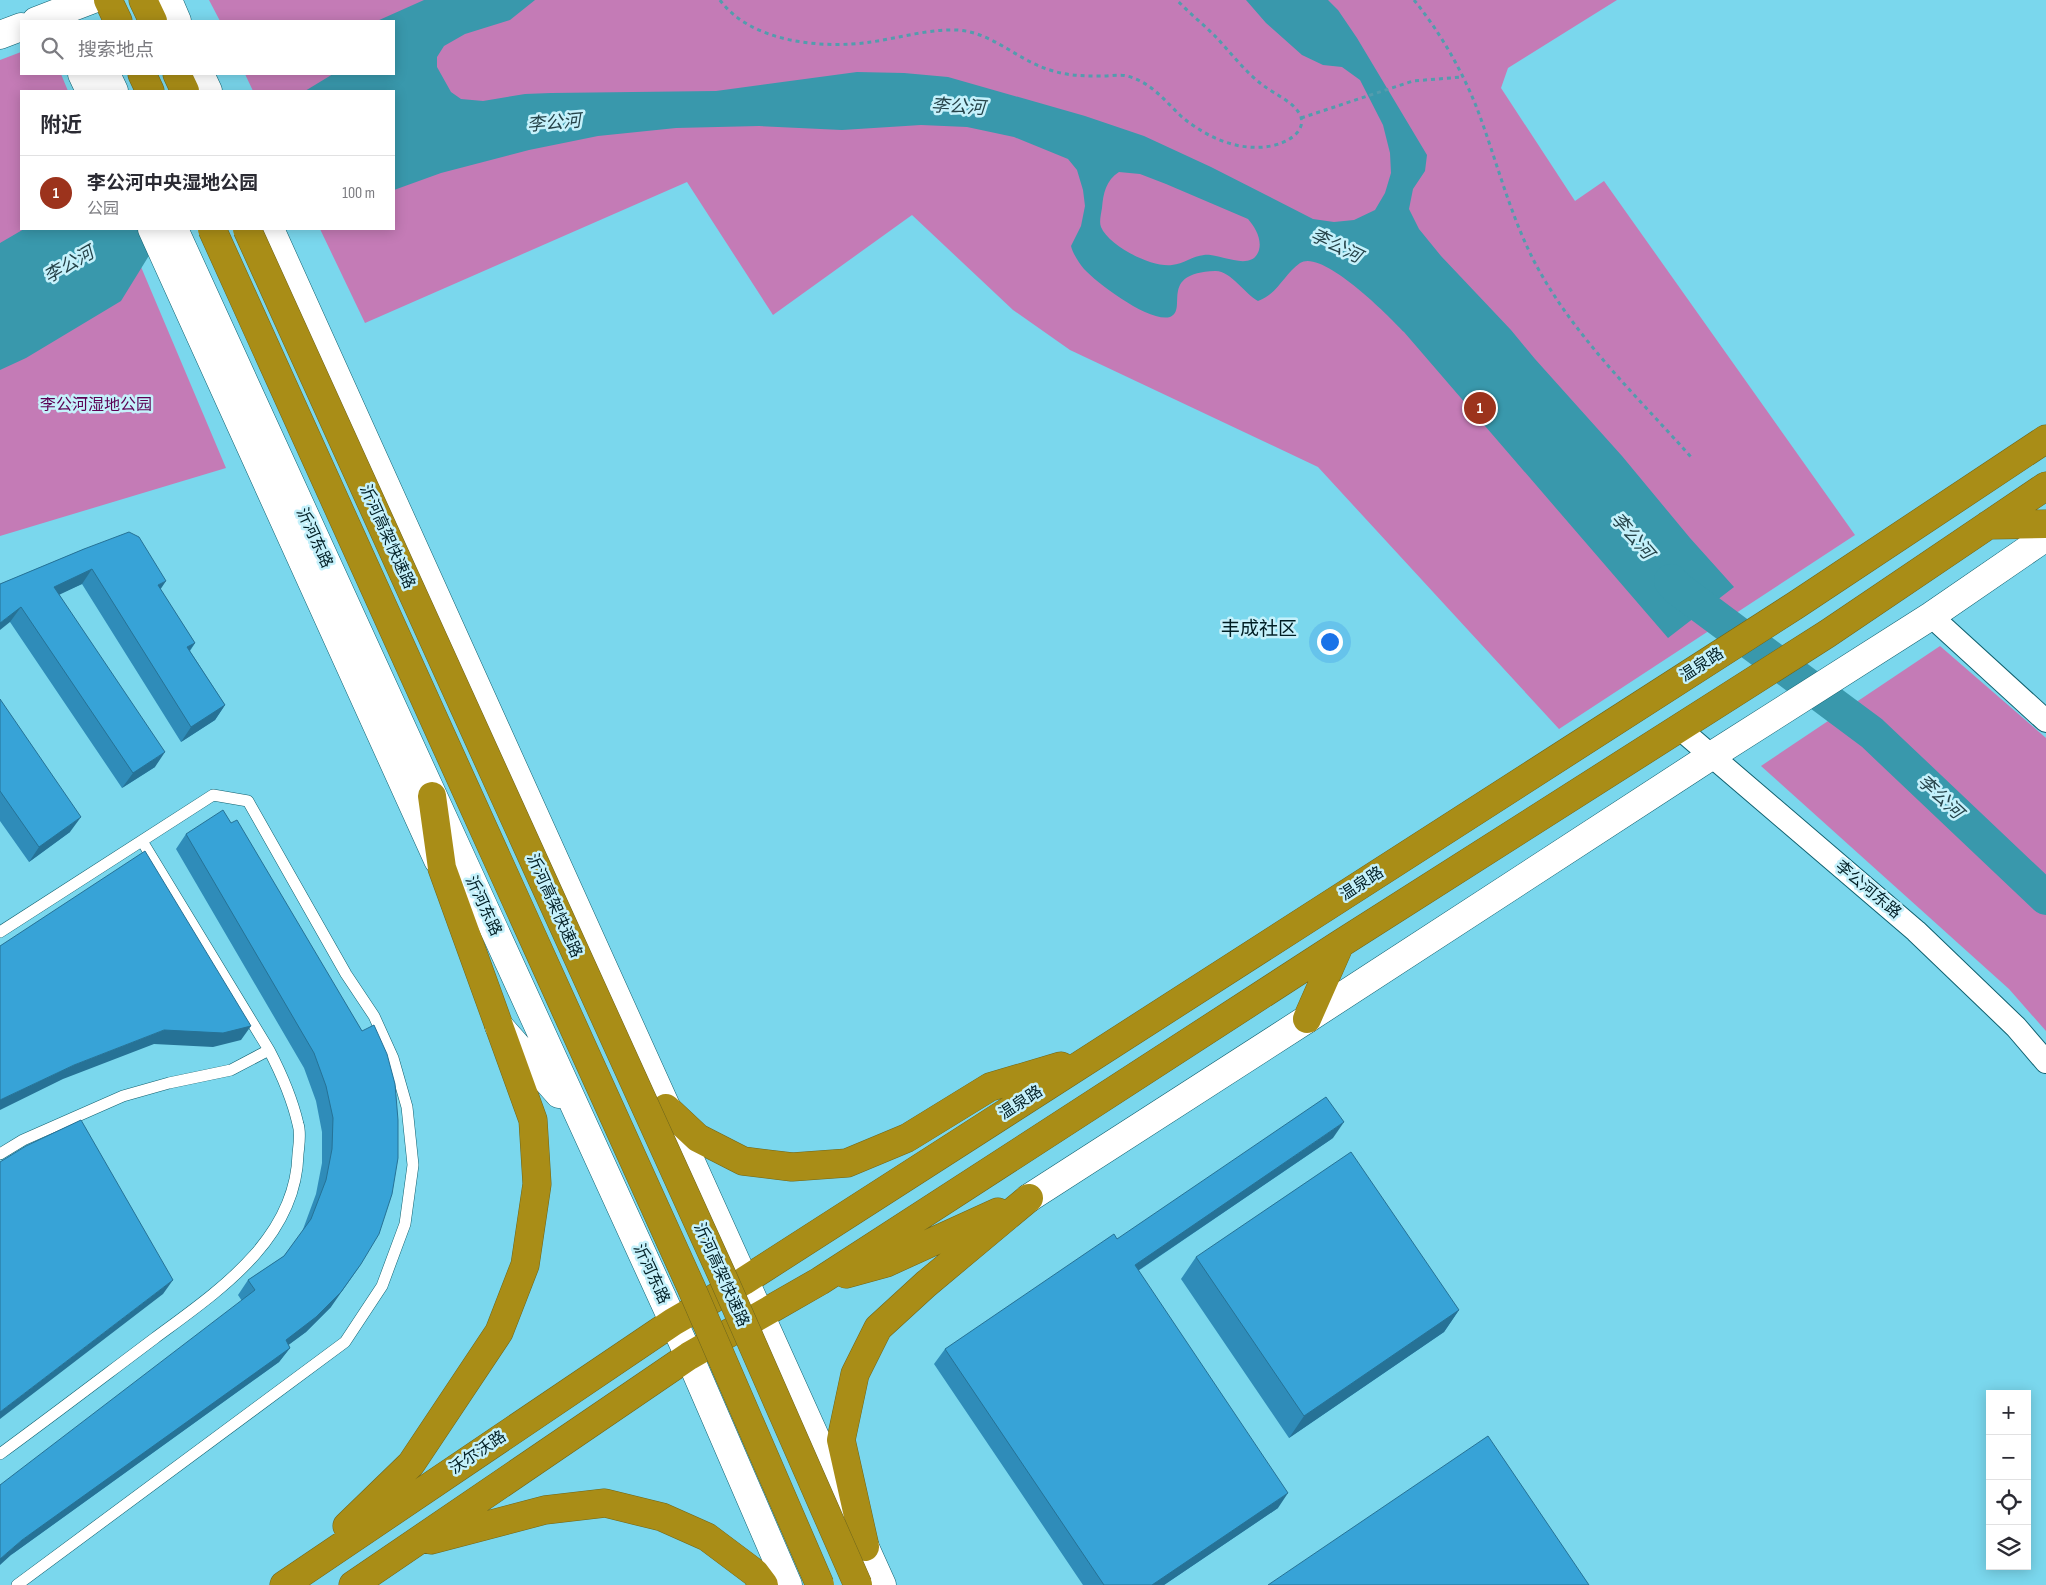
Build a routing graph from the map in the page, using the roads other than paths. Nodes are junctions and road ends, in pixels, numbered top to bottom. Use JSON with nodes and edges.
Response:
{"nodes":[{"id":1,"x":108,"y":0,"type":"edge"},
{"id":2,"x":143,"y":0,"type":"edge"},
{"id":3,"x":168,"y":0,"type":"edge"},
{"id":4,"x":118,"y":20,"type":"edge"},
{"id":5,"x":153,"y":20,"type":"edge"},
{"id":6,"x":177,"y":20,"type":"edge"},
{"id":7,"x":20,"y":27,"type":"edge"},
{"id":8,"x":0,"y":35,"type":"edge"},
{"id":9,"x":82,"y":75,"type":"edge"},
{"id":10,"x":106,"y":75,"type":"edge"},
{"id":11,"x":142,"y":75,"type":"edge"},
{"id":12,"x":179,"y":75,"type":"edge"},
{"id":13,"x":199,"y":85,"type":"edge"},
{"id":14,"x":90,"y":90,"type":"edge"},
{"id":15,"x":114,"y":90,"type":"edge"},
{"id":16,"x":150,"y":90,"type":"edge"},
{"id":17,"x":153,"y":230,"type":"edge"},
{"id":18,"x":174,"y":230,"type":"edge"},
{"id":19,"x":212,"y":230,"type":"edge"},
{"id":20,"x":247,"y":230,"type":"edge"},
{"id":21,"x":270,"y":230,"type":"edge"},
{"id":22,"x":204,"y":321,"type":"junction"},
{"id":23,"x":2046,"y":440,"type":"edge"},
{"id":24,"x":2046,"y":486,"type":"edge"},
{"id":25,"x":2046,"y":524,"type":"edge"},
{"id":26,"x":1988,"y":525,"type":"junction"},
{"id":27,"x":2046,"y":537,"type":"edge"},
{"id":28,"x":1931,"y":616,"type":"junction"},
{"id":29,"x":2046,"y":721,"type":"edge"},
{"id":30,"x":1679,"y":728,"type":"junction"},
{"id":31,"x":1711,"y":756,"type":"junction"},
{"id":32,"x":432,"y":796,"type":"junction"},
{"id":33,"x":142,"y":841,"type":"junction"},
{"id":34,"x":442,"y":868,"type":"junction"},
{"id":35,"x":0,"y":932,"type":"edge"},
{"id":36,"x":1340,"y":944,"type":"junction"},
{"id":37,"x":1308,"y":1020,"type":"junction"},
{"id":38,"x":499,"y":1026,"type":"junction"},
{"id":39,"x":269,"y":1050,"type":"junction"},
{"id":40,"x":1091,"y":1057,"type":"junction"},
{"id":41,"x":2046,"y":1062,"type":"edge"},
{"id":42,"x":666,"y":1108,"type":"junction"},
{"id":43,"x":579,"y":1116,"type":"junction"},
{"id":44,"x":907,"y":1138,"type":"junction"},
{"id":45,"x":0,"y":1154,"type":"edge"},
{"id":46,"x":1029,"y":1198,"type":"junction"},
{"id":47,"x":864,"y":1203,"type":"junction"},
{"id":48,"x":744,"y":1281,"type":"junction"},
{"id":49,"x":820,"y":1281,"type":"junction"},
{"id":50,"x":760,"y":1316,"type":"junction"},
{"id":51,"x":673,"y":1322,"type":"junction"},
{"id":52,"x":689,"y":1356,"type":"junction"},
{"id":53,"x":0,"y":1454,"type":"edge"},
{"id":54,"x":410,"y":1546,"type":"junction"},
{"id":55,"x":865,"y":1547,"type":"junction"},
{"id":56,"x":288,"y":1582,"type":"edge"},
{"id":57,"x":17,"y":1585,"type":"edge"},
{"id":58,"x":353,"y":1585,"type":"edge"},
{"id":59,"x":764,"y":1585,"type":"edge"},
{"id":60,"x":788,"y":1585,"type":"edge"},
{"id":61,"x":820,"y":1585,"type":"edge"},
{"id":62,"x":858,"y":1585,"type":"edge"},
{"id":63,"x":882,"y":1585,"type":"edge"}],
"edges":[{"from":1,"to":4,"type":"highway"},
{"from":2,"to":5,"type":"highway"},
{"from":3,"to":6,"type":"main road"},
{"from":7,"to":8,"type":"main road"},
{"from":9,"to":14,"type":"main road"},
{"from":10,"to":15,"type":"main road"},
{"from":11,"to":16,"type":"highway"},
{"from":12,"to":13,"type":"highway"},
{"from":17,"to":22,"type":"main road"},
{"from":18,"to":22,"type":"main road","name":"沂河东路"},
{"from":19,"to":61,"type":"highway","name":"沂河高架快速路","bridge":true},
{"from":20,"to":62,"type":"highway","name":"沂河高架快速路","bridge":true},
{"from":21,"to":42,"type":"main road"},
{"from":22,"to":32,"type":"main road","name":"沂河东路"},
{"from":22,"to":34,"type":"main road"},
{"from":23,"to":40,"type":"highway","name":"温泉路"},
{"from":24,"to":26,"type":"highway"},
{"from":25,"to":26,"type":"highway"},
{"from":26,"to":30,"type":"highway"},
{"from":27,"to":28,"type":"main road"},
{"from":28,"to":29,"type":"street"},
{"from":28,"to":31,"type":"main road"},
{"from":30,"to":31,"type":"street","name":"李公河东路"},
{"from":30,"to":36,"type":"highway"},
{"from":31,"to":37,"type":"main road"},
{"from":31,"to":41,"type":"street","name":"李公河东路"},
{"from":32,"to":34,"type":"highway"},
{"from":32,"to":43,"type":"main road","name":"沂河东路"},
{"from":33,"to":35,"type":"lane"},
{"from":33,"to":39,"type":"lane"},
{"from":33,"to":57,"type":"lane"},
{"from":34,"to":38,"type":"highway"},
{"from":36,"to":37,"type":"highway"},
{"from":36,"to":49,"type":"highway"},
{"from":37,"to":46,"type":"main road"},
{"from":38,"to":43,"type":"main road"},
{"from":38,"to":56,"type":"highway"},
{"from":39,"to":45,"type":"lane"},
{"from":39,"to":53,"type":"lane"},
{"from":40,"to":44,"type":"highway"},
{"from":40,"to":47,"type":"highway","name":"温泉路"},
{"from":42,"to":44,"type":"highway"},
{"from":42,"to":48,"type":"main road"},
{"from":43,"to":51,"type":"main road","name":"沂河东路"},
{"from":44,"to":47,"type":"highway"},
{"from":46,"to":49,"type":"highway"},
{"from":46,"to":55,"type":"highway"},
{"from":47,"to":48,"type":"highway","name":"温泉路"},
{"from":48,"to":50,"type":"main road"},
{"from":48,"to":51,"type":"highway","name":"温泉路"},
{"from":49,"to":50,"type":"highway"},
{"from":50,"to":52,"type":"highway"},
{"from":50,"to":55,"type":"main road"},
{"from":51,"to":52,"type":"main road","name":"沂河东路"},
{"from":51,"to":56,"type":"highway","name":"沃尔沃路"},
{"from":52,"to":54,"type":"highway"},
{"from":52,"to":60,"type":"main road","name":"沂河东路"},
{"from":54,"to":58,"type":"highway"},
{"from":54,"to":59,"type":"highway"},
{"from":55,"to":63,"type":"main road"}]}
